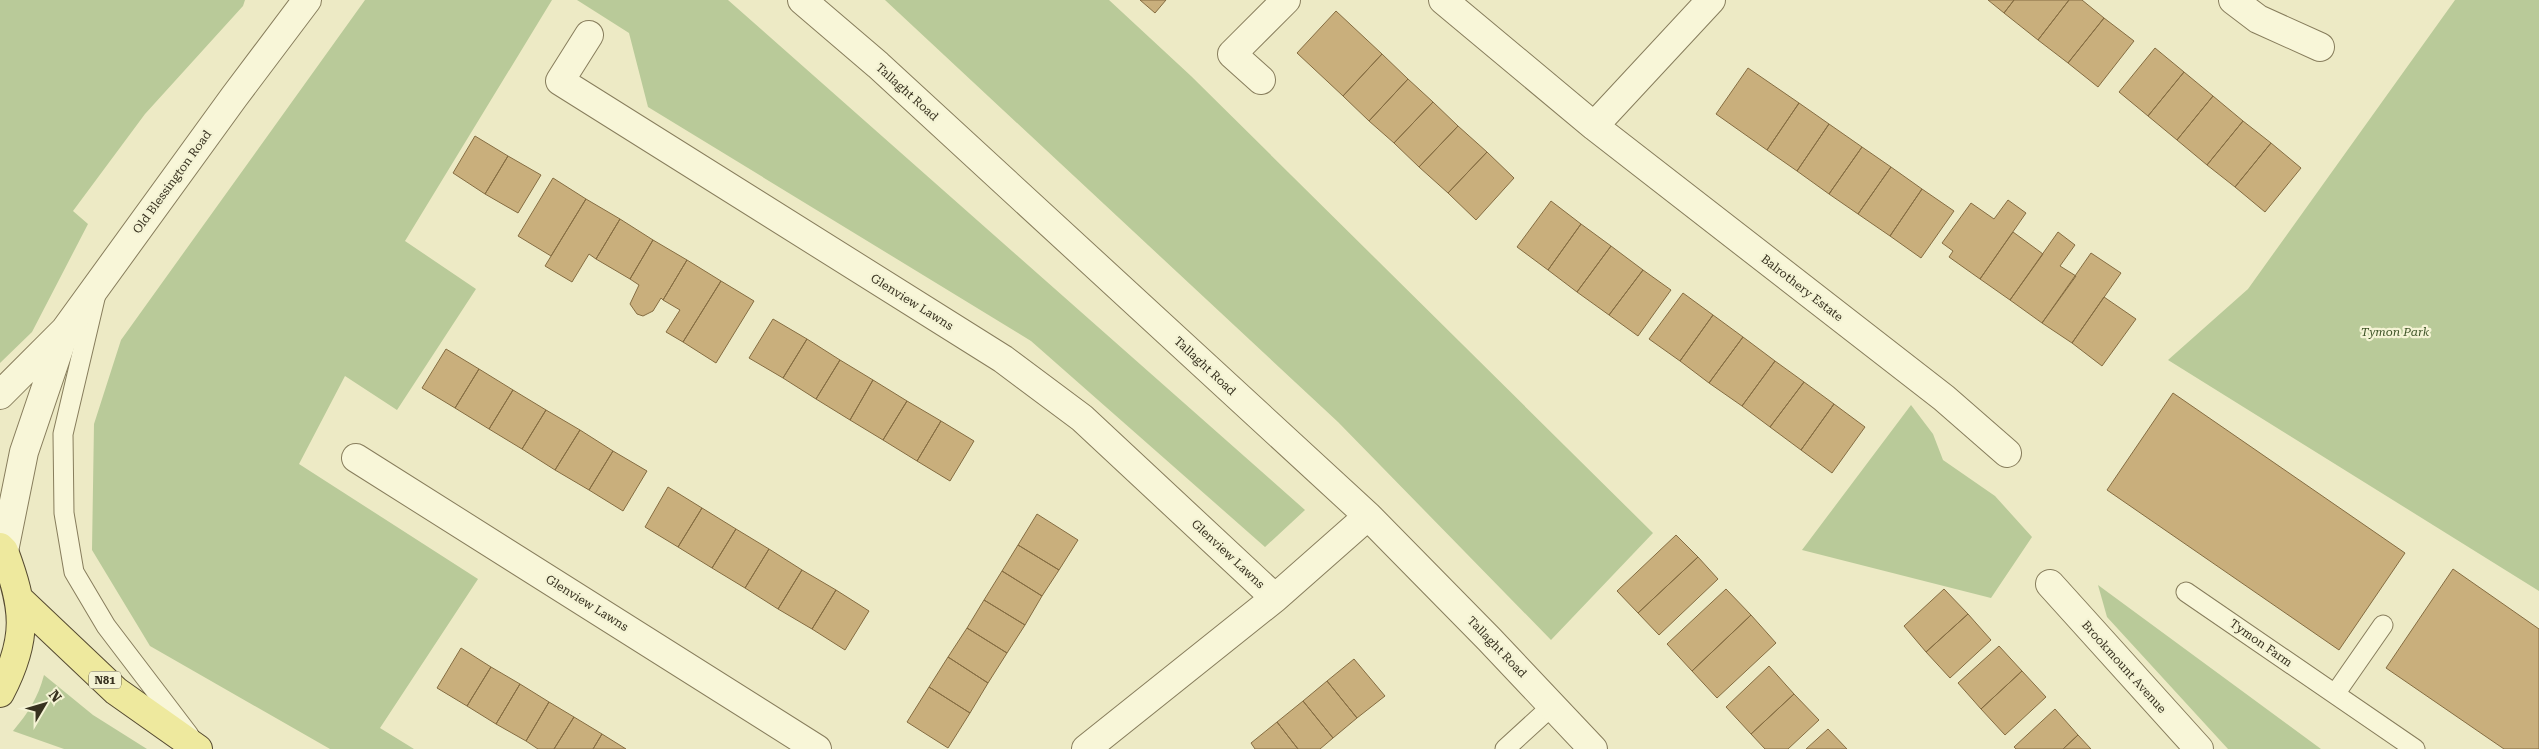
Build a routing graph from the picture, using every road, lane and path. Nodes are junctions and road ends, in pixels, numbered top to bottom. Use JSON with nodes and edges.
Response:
{"nodes":[{"id":1,"x":297,"y":0,"type":"edge"},
{"id":2,"x":307,"y":0,"type":"edge"},
{"id":3,"x":802,"y":0,"type":"edge"},
{"id":4,"x":1286,"y":0,"type":"edge"},
{"id":5,"x":1443,"y":0,"type":"edge"},
{"id":6,"x":1711,"y":0,"type":"edge"},
{"id":7,"x":2233,"y":0,"type":"edge"},
{"id":8,"x":281,"y":34,"type":"junction"},
{"id":9,"x":589,"y":35,"type":"dead end"},
{"id":10,"x":2320,"y":47,"type":"dead end"},
{"id":11,"x":1261,"y":80,"type":"dead end"},
{"id":12,"x":1594,"y":126,"type":"junction"},
{"id":13,"x":98,"y":284,"type":"junction"},
{"id":14,"x":65,"y":330,"type":"junction"},
{"id":15,"x":0,"y":395,"type":"edge"},
{"id":16,"x":2007,"y":453,"type":"dead end"},
{"id":17,"x":356,"y":458,"type":"dead end"},
{"id":18,"x":1368,"y":516,"type":"junction"},
{"id":19,"x":2,"y":549,"type":"edge"},
{"id":20,"x":2050,"y":584,"type":"dead end"},
{"id":21,"x":2186,"y":592,"type":"dead end"},
{"id":22,"x":1275,"y":598,"type":"junction"},
{"id":23,"x":20,"y":601,"type":"junction"},
{"id":24,"x":2383,"y":625,"type":"dead end"},
{"id":25,"x":0,"y":693,"type":"edge"},
{"id":26,"x":2335,"y":694,"type":"junction"},
{"id":27,"x":1552,"y":706,"type":"junction"},
{"id":28,"x":199,"y":749,"type":"edge"},
{"id":29,"x":817,"y":749,"type":"edge"},
{"id":30,"x":1086,"y":749,"type":"edge"},
{"id":31,"x":1506,"y":749,"type":"edge"},
{"id":32,"x":1593,"y":749,"type":"edge"},
{"id":33,"x":2199,"y":749,"type":"edge"},
{"id":34,"x":2415,"y":749,"type":"edge"}],
"edges":[{"from":1,"to":8,"type":"street","name":"Old Blessington Road"},
{"from":2,"to":8,"type":"street","name":"Old Blessington Road"},
{"from":3,"to":18,"type":"street","name":"Tallaght Road"},
{"from":4,"to":11,"type":"street"},
{"from":5,"to":12,"type":"street","name":"Balrothery Estate"},
{"from":6,"to":12,"type":"street"},
{"from":7,"to":10,"type":"street"},
{"from":8,"to":13,"type":"street","name":"Old Blessington Road"},
{"from":9,"to":22,"type":"street","name":"Glenview Lawns"},
{"from":12,"to":16,"type":"street","name":"Balrothery Estate"},
{"from":13,"to":14,"type":"street","name":"Old Blessington Road"},
{"from":13,"to":28,"type":"lane","number":"N81"},
{"from":14,"to":15,"type":"street","name":"Old Blessington Road"},
{"from":14,"to":19,"type":"street","name":"Old Blessington Road"},
{"from":17,"to":29,"type":"street","name":"Glenview Lawns"},
{"from":18,"to":22,"type":"street","name":"Glenview Lawns"},
{"from":18,"to":27,"type":"street","name":"Tallaght Road"},
{"from":19,"to":23,"type":"main road","number":"N81"},
{"from":20,"to":33,"type":"street","name":"Brookmount Avenue"},
{"from":21,"to":26,"type":"lane","name":"Tymon Farm"},
{"from":22,"to":30,"type":"street","name":"Glenview Lawns"},
{"from":23,"to":25,"type":"main road","number":"N81"},
{"from":23,"to":28,"type":"main road","number":"N81"},
{"from":24,"to":26,"type":"lane"},
{"from":26,"to":34,"type":"lane","name":"Tymon Farm"},
{"from":27,"to":31,"type":"lane"},
{"from":27,"to":32,"type":"street","name":"Tallaght Road"}]}
